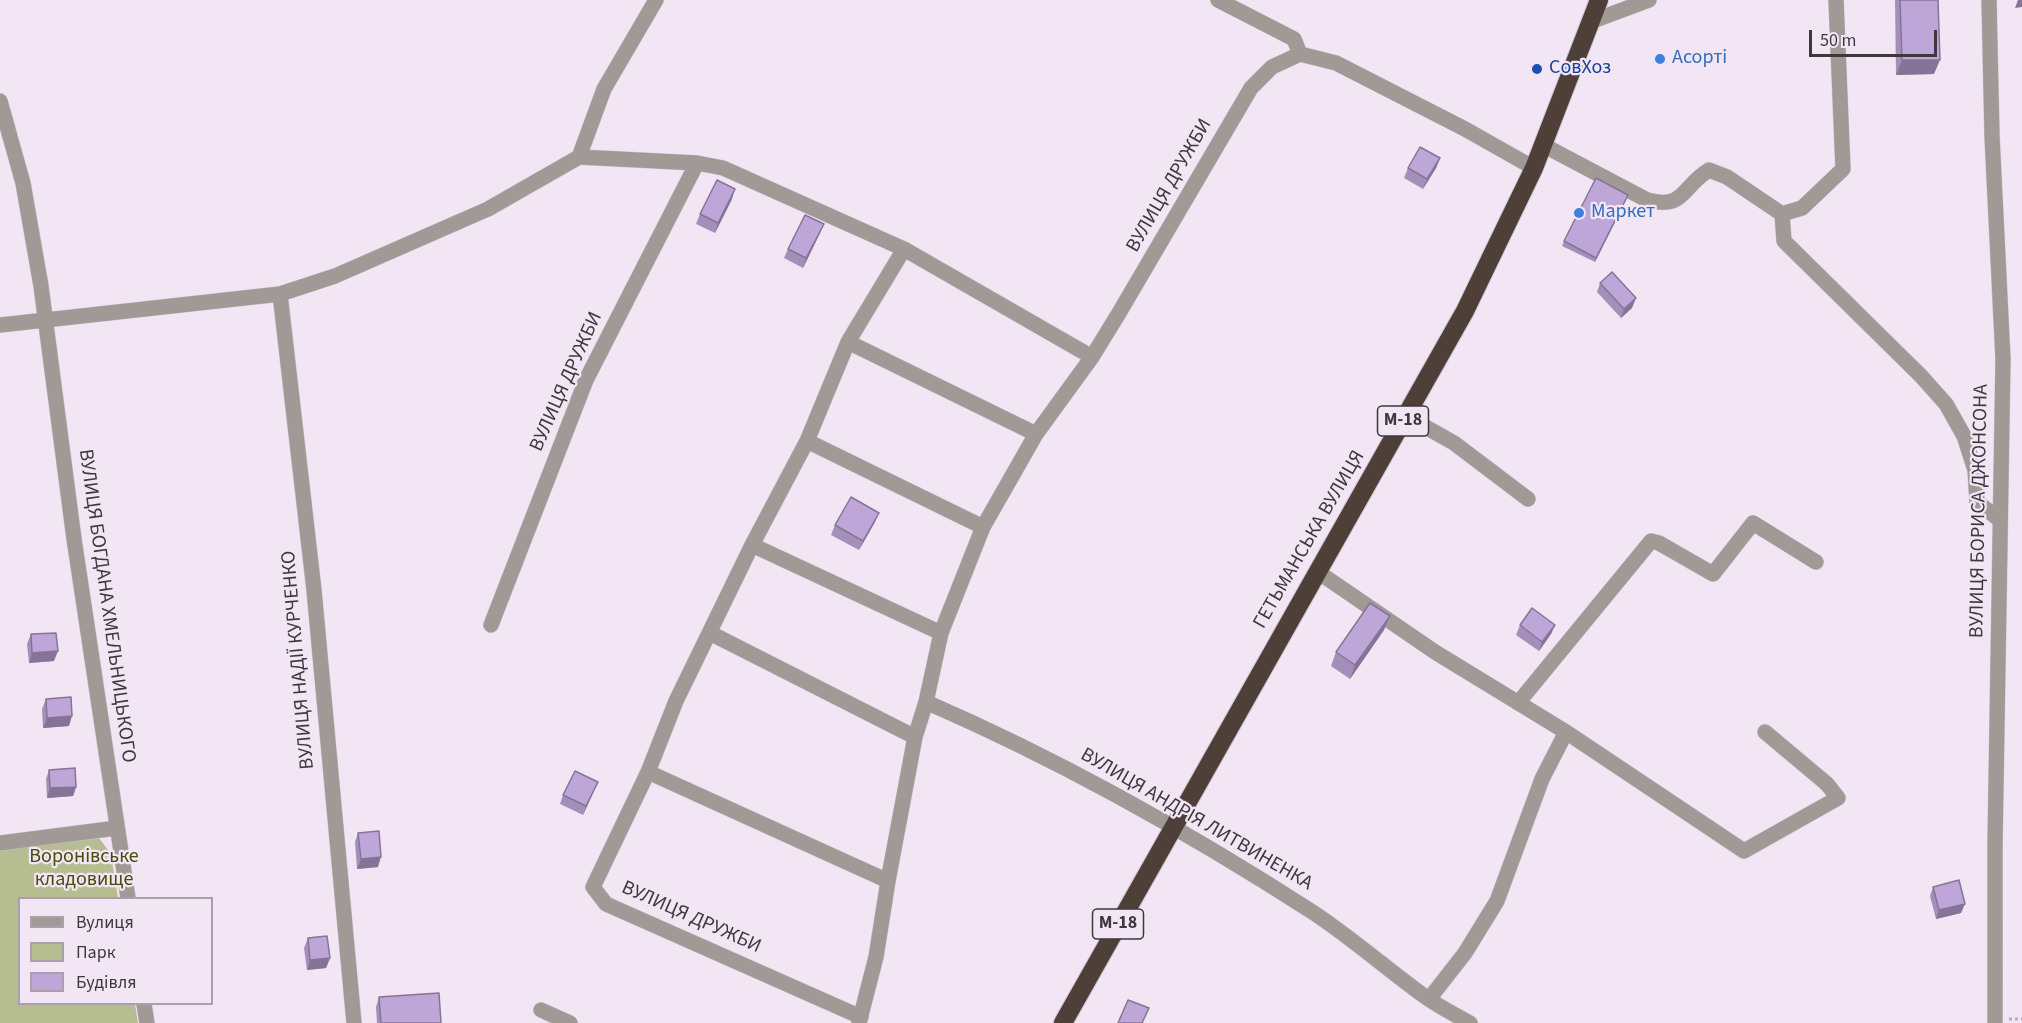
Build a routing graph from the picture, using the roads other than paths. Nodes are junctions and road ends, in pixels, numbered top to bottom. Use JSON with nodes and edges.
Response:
{"nodes":[{"id":1,"x":656,"y":0,"type":"edge"},
{"id":2,"x":1218,"y":0,"type":"edge"},
{"id":3,"x":1599,"y":0,"type":"edge"},
{"id":4,"x":1649,"y":0,"type":"edge"},
{"id":5,"x":1836,"y":0,"type":"edge"},
{"id":6,"x":1989,"y":0,"type":"edge"},
{"id":7,"x":1590,"y":22,"type":"junction"},
{"id":8,"x":1300,"y":54,"type":"junction"},
{"id":9,"x":0,"y":101,"type":"edge"},
{"id":10,"x":1543,"y":146,"type":"junction"},
{"id":11,"x":579,"y":157,"type":"junction"},
{"id":12,"x":697,"y":163,"type":"junction"},
{"id":13,"x":1533,"y":168,"type":"junction"},
{"id":14,"x":1782,"y":214,"type":"junction"},
{"id":15,"x":904,"y":249,"type":"junction"},
{"id":16,"x":280,"y":294,"type":"junction"},
{"id":17,"x":44,"y":320,"type":"junction"},
{"id":18,"x":0,"y":325,"type":"edge"},
{"id":19,"x":848,"y":342,"type":"junction"},
{"id":20,"x":1092,"y":357,"type":"junction"},
{"id":21,"x":1406,"y":416,"type":"junction"},
{"id":22,"x":1036,"y":434,"type":"junction"},
{"id":23,"x":807,"y":441,"type":"junction"},
{"id":24,"x":1528,"y":499,"type":"dead end"},
{"id":25,"x":2000,"y":520,"type":"junction"},
{"id":26,"x":983,"y":527,"type":"junction"},
{"id":27,"x":752,"y":545,"type":"junction"},
{"id":28,"x":1816,"y":562,"type":"dead end"},
{"id":29,"x":1318,"y":572,"type":"junction"},
{"id":30,"x":491,"y":625,"type":"dead end"},
{"id":31,"x":710,"y":633,"type":"junction"},
{"id":32,"x":941,"y":633,"type":"junction"},
{"id":33,"x":926,"y":702,"type":"junction"},
{"id":34,"x":1518,"y":703,"type":"junction"},
{"id":35,"x":1566,"y":732,"type":"junction"},
{"id":36,"x":1765,"y":732,"type":"dead end"},
{"id":37,"x":915,"y":737,"type":"junction"},
{"id":38,"x":648,"y":772,"type":"junction"},
{"id":39,"x":1174,"y":826,"type":"junction"},
{"id":40,"x":117,"y":828,"type":"junction"},
{"id":41,"x":0,"y":843,"type":"edge"},
{"id":42,"x":888,"y":881,"type":"junction"},
{"id":43,"x":128,"y":897,"type":"edge"},
{"id":44,"x":1429,"y":999,"type":"junction"},
{"id":45,"x":144,"y":1005,"type":"edge"},
{"id":46,"x":541,"y":1010,"type":"dead end"},
{"id":47,"x":860,"y":1020,"type":"edge"},
{"id":48,"x":147,"y":1023,"type":"edge"},
{"id":49,"x":354,"y":1023,"type":"edge"},
{"id":50,"x":570,"y":1023,"type":"edge"},
{"id":51,"x":1063,"y":1023,"type":"edge"},
{"id":52,"x":1470,"y":1023,"type":"edge"},
{"id":53,"x":1995,"y":1023,"type":"edge"}],
"edges":[{"from":1,"to":11,"type":"street"},
{"from":2,"to":8,"type":"street"},
{"from":3,"to":7,"type":"highway","name":"ГЕТЬМАНСЬКА ВУЛИЦЯ","number":"М-18"},
{"from":4,"to":7,"type":"street"},
{"from":5,"to":14,"type":"street"},
{"from":6,"to":25,"type":"street","name":"ВУЛИЦЯ БОРИСА ДЖОНСОНА"},
{"from":7,"to":10,"type":"highway","name":"ГЕТЬМАНСЬКА ВУЛИЦЯ","number":"М-18"},
{"from":8,"to":13,"type":"street"},
{"from":8,"to":20,"type":"street","name":"ВУЛИЦЯ ДРУЖБИ"},
{"from":9,"to":17,"type":"street","name":"ВУЛИЦЯ БОГДАНА ХМЕЛЬНИЦЬКОГО"},
{"from":10,"to":13,"type":"highway","name":"ГЕТЬМАНСЬКА ВУЛИЦЯ","number":"М-18"},
{"from":10,"to":14,"type":"street"},
{"from":11,"to":12,"type":"street"},
{"from":11,"to":16,"type":"street"},
{"from":12,"to":15,"type":"street"},
{"from":12,"to":30,"type":"street","name":"ВУЛИЦЯ ДРУЖБИ"},
{"from":13,"to":21,"type":"highway","name":"ГЕТЬМАНСЬКА ВУЛИЦЯ","number":"М-18"},
{"from":14,"to":25,"type":"street"},
{"from":15,"to":19,"type":"street","name":"ВУЛИЦЯ ДРУЖБИ"},
{"from":15,"to":20,"type":"street"},
{"from":16,"to":17,"type":"street"},
{"from":16,"to":49,"type":"street","name":"ВУЛИЦЯ НАДІЇ КУРЧЕНКО"},
{"from":17,"to":18,"type":"street"},
{"from":17,"to":40,"type":"street","name":"ВУЛИЦЯ БОГДАНА ХМЕЛЬНИЦЬКОГО"},
{"from":19,"to":22,"type":"street"},
{"from":19,"to":23,"type":"street","name":"ВУЛИЦЯ ДРУЖБИ"},
{"from":20,"to":22,"type":"street","name":"ВУЛИЦЯ ДРУЖБИ"},
{"from":21,"to":24,"type":"street"},
{"from":21,"to":29,"type":"highway","name":"ГЕТЬМАНСЬКА ВУЛИЦЯ","number":"М-18"},
{"from":22,"to":26,"type":"street","name":"ВУЛИЦЯ ДРУЖБИ"},
{"from":23,"to":26,"type":"street"},
{"from":23,"to":27,"type":"street","name":"ВУЛИЦЯ ДРУЖБИ"},
{"from":25,"to":53,"type":"street","name":"ВУЛИЦЯ БОРИСА ДЖОНСОНА"},
{"from":26,"to":32,"type":"street","name":"ВУЛИЦЯ ДРУЖБИ"},
{"from":27,"to":31,"type":"street","name":"ВУЛИЦЯ ДРУЖБИ"},
{"from":27,"to":32,"type":"street"},
{"from":28,"to":34,"type":"street"},
{"from":29,"to":34,"type":"street"},
{"from":29,"to":39,"type":"highway","name":"ГЕТЬМАНСЬКА ВУЛИЦЯ","number":"М-18"},
{"from":31,"to":37,"type":"street"},
{"from":31,"to":38,"type":"street","name":"ВУЛИЦЯ ДРУЖБИ"},
{"from":32,"to":33,"type":"street","name":"ВУЛИЦЯ ДРУЖБИ"},
{"from":33,"to":37,"type":"street","name":"ВУЛИЦЯ ДРУЖБИ"},
{"from":33,"to":39,"type":"street","name":"ВУЛИЦЯ АНДРІЯ ЛИТВИНЕНКА"},
{"from":34,"to":35,"type":"street"},
{"from":35,"to":36,"type":"street"},
{"from":35,"to":44,"type":"street"},
{"from":37,"to":42,"type":"street","name":"ВУЛИЦЯ ДРУЖБИ"},
{"from":38,"to":42,"type":"street"},
{"from":38,"to":47,"type":"street","name":"ВУЛИЦЯ ДРУЖБИ"},
{"from":39,"to":44,"type":"street","name":"ВУЛИЦЯ АНДРІЯ ЛИТВИНЕНКА"},
{"from":39,"to":51,"type":"highway","name":"ГЕТЬМАНСЬКА ВУЛИЦЯ","number":"М-18"},
{"from":40,"to":41,"type":"street"},
{"from":40,"to":43,"type":"street","name":"ВУЛИЦЯ БОГДАНА ХМЕЛЬНИЦЬКОГО"},
{"from":42,"to":47,"type":"street","name":"ВУЛИЦЯ ДРУЖБИ"},
{"from":44,"to":52,"type":"street","name":"ВУЛИЦЯ АНДРІЯ ЛИТВИНЕНКА"},
{"from":45,"to":48,"type":"street"},
{"from":46,"to":50,"type":"street"}]}
